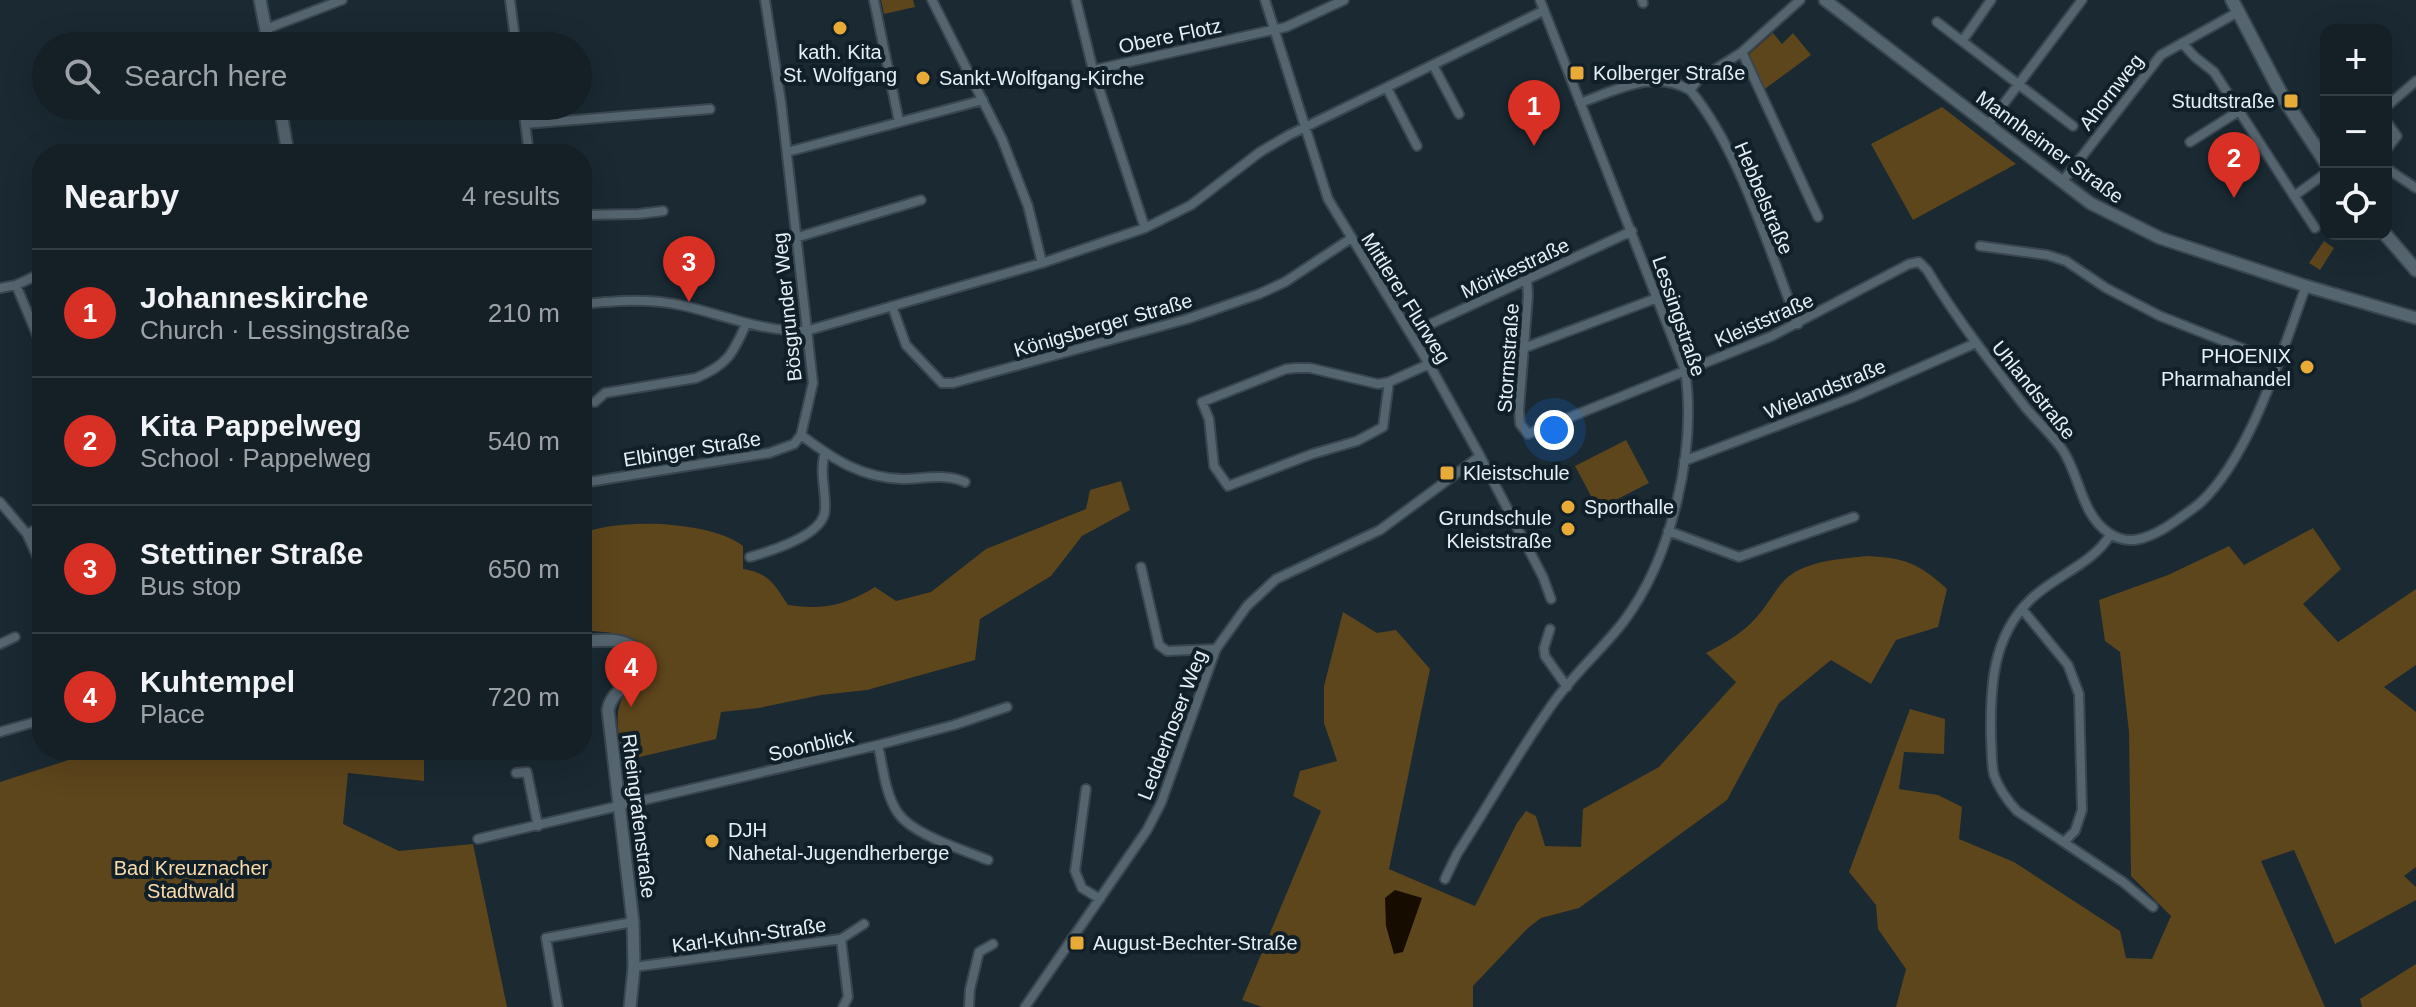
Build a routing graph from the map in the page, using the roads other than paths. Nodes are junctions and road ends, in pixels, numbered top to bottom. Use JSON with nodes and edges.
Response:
{"nodes":[{"id":1,"x":260,"y":0,"type":"edge"},
{"id":2,"x":342,"y":0,"type":"edge"},
{"id":3,"x":510,"y":0,"type":"edge"},
{"id":4,"x":765,"y":0,"type":"edge"},
{"id":5,"x":874,"y":0,"type":"edge"},
{"id":6,"x":932,"y":0,"type":"edge"},
{"id":7,"x":1076,"y":0,"type":"edge"},
{"id":8,"x":1265,"y":0,"type":"edge"},
{"id":9,"x":1344,"y":0,"type":"edge"},
{"id":10,"x":1540,"y":0,"type":"edge"},
{"id":11,"x":1800,"y":0,"type":"edge"},
{"id":12,"x":1825,"y":0,"type":"edge"},
{"id":13,"x":1991,"y":0,"type":"edge"},
{"id":14,"x":2082,"y":0,"type":"edge"},
{"id":15,"x":2235,"y":6,"type":"edge"},
{"id":16,"x":1543,"y":11,"type":"junction"},
{"id":17,"x":1937,"y":22,"type":"dead end"},
{"id":18,"x":266,"y":29,"type":"junction"},
{"id":19,"x":1274,"y":30,"type":"junction"},
{"id":20,"x":267,"y":32,"type":"edge"},
{"id":21,"x":514,"y":32,"type":"edge"},
{"id":22,"x":1963,"y":40,"type":"junction"},
{"id":23,"x":2182,"y":43,"type":"junction"},
{"id":24,"x":1742,"y":52,"type":"junction"},
{"id":25,"x":1433,"y":65,"type":"junction"},
{"id":26,"x":1093,"y":70,"type":"junction"},
{"id":27,"x":2416,"y":81,"type":"edge"},
{"id":28,"x":2019,"y":83,"type":"junction"},
{"id":29,"x":1387,"y":88,"type":"junction"},
{"id":30,"x":1690,"y":90,"type":"junction"},
{"id":31,"x":983,"y":100,"type":"junction"},
{"id":32,"x":2392,"y":102,"type":"edge"},
{"id":33,"x":1580,"y":103,"type":"junction"},
{"id":34,"x":710,"y":109,"type":"dead end"},
{"id":35,"x":2239,"y":111,"type":"junction"},
{"id":36,"x":1459,"y":114,"type":"dead end"},
{"id":37,"x":592,"y":119,"type":"edge"},
{"id":38,"x":282,"y":120,"type":"edge"},
{"id":39,"x":525,"y":120,"type":"edge"},
{"id":40,"x":574,"y":120,"type":"edge"},
{"id":41,"x":899,"y":122,"type":"junction"},
{"id":42,"x":525,"y":124,"type":"junction"},
{"id":43,"x":1987,"y":126,"type":"junction"},
{"id":44,"x":2073,"y":126,"type":"dead end"},
{"id":45,"x":1304,"y":128,"type":"junction"},
{"id":46,"x":2190,"y":142,"type":"dead end"},
{"id":47,"x":286,"y":144,"type":"edge"},
{"id":48,"x":528,"y":144,"type":"edge"},
{"id":49,"x":1417,"y":146,"type":"dead end"},
{"id":50,"x":787,"y":152,"type":"junction"},
{"id":51,"x":2320,"y":154,"type":"edge"},
{"id":52,"x":2392,"y":172,"type":"edge"},
{"id":53,"x":2320,"y":177,"type":"edge"},
{"id":54,"x":2062,"y":182,"type":"junction"},
{"id":55,"x":2416,"y":188,"type":"edge"},
{"id":56,"x":2294,"y":196,"type":"junction"},
{"id":57,"x":921,"y":200,"type":"dead end"},
{"id":58,"x":663,"y":211,"type":"dead end"},
{"id":59,"x":592,"y":215,"type":"edge"},
{"id":60,"x":1818,"y":217,"type":"dead end"},
{"id":61,"x":1145,"y":228,"type":"junction"},
{"id":62,"x":2315,"y":228,"type":"dead end"},
{"id":63,"x":1632,"y":231,"type":"junction"},
{"id":64,"x":795,"y":238,"type":"junction"},
{"id":65,"x":1350,"y":239,"type":"junction"},
{"id":66,"x":2390,"y":240,"type":"edge"},
{"id":67,"x":1980,"y":246,"type":"dead end"},
{"id":68,"x":1919,"y":262,"type":"joint"},
{"id":69,"x":1042,"y":263,"type":"junction"},
{"id":70,"x":2416,"y":270,"type":"edge"},
{"id":71,"x":32,"y":278,"type":"edge"},
{"id":72,"x":1527,"y":280,"type":"junction"},
{"id":73,"x":16,"y":285,"type":"junction"},
{"id":74,"x":2306,"y":286,"type":"junction"},
{"id":75,"x":0,"y":288,"type":"edge"},
{"id":76,"x":1657,"y":298,"type":"junction"},
{"id":77,"x":592,"y":303,"type":"edge"},
{"id":78,"x":892,"y":306,"type":"junction"},
{"id":79,"x":2416,"y":318,"type":"edge"},
{"id":80,"x":32,"y":323,"type":"edge"},
{"id":81,"x":746,"y":324,"type":"junction"},
{"id":82,"x":1798,"y":324,"type":"junction"},
{"id":83,"x":806,"y":331,"type":"junction"},
{"id":84,"x":1411,"y":333,"type":"junction"},
{"id":85,"x":1976,"y":343,"type":"junction"},
{"id":86,"x":1524,"y":348,"type":"junction"},
{"id":87,"x":2277,"y":362,"type":"junction"},
{"id":88,"x":1429,"y":364,"type":"junction"},
{"id":89,"x":1685,"y":370,"type":"junction"},
{"id":90,"x":1389,"y":382,"type":"junction"},
{"id":91,"x":595,"y":402,"type":"dead end"},
{"id":92,"x":1528,"y":434,"type":"joint"},
{"id":93,"x":801,"y":435,"type":"junction"},
{"id":94,"x":825,"y":453,"type":"junction"},
{"id":95,"x":1480,"y":456,"type":"junction"},
{"id":96,"x":1684,"y":461,"type":"junction"},
{"id":97,"x":592,"y":481,"type":"edge"},
{"id":98,"x":965,"y":482,"type":"dead end"},
{"id":99,"x":0,"y":502,"type":"edge"},
{"id":100,"x":1854,"y":517,"type":"dead end"},
{"id":101,"x":32,"y":531,"type":"edge"},
{"id":102,"x":1668,"y":531,"type":"junction"},
{"id":103,"x":27,"y":534,"type":"junction"},
{"id":104,"x":2110,"y":535,"type":"junction"},
{"id":105,"x":32,"y":545,"type":"edge"},
{"id":106,"x":750,"y":557,"type":"dead end"},
{"id":107,"x":1141,"y":567,"type":"dead end"},
{"id":108,"x":1551,"y":599,"type":"dead end"},
{"id":109,"x":2022,"y":609,"type":"junction"},
{"id":110,"x":1550,"y":629,"type":"dead end"},
{"id":111,"x":15,"y":637,"type":"dead end"},
{"id":112,"x":592,"y":641,"type":"edge"},
{"id":113,"x":0,"y":644,"type":"edge"},
{"id":114,"x":1216,"y":649,"type":"junction"},
{"id":115,"x":1567,"y":687,"type":"junction"},
{"id":116,"x":1007,"y":707,"type":"dead end"},
{"id":117,"x":32,"y":723,"type":"edge"},
{"id":118,"x":0,"y":732,"type":"edge"},
{"id":119,"x":878,"y":745,"type":"junction"},
{"id":120,"x":516,"y":773,"type":"dead end"},
{"id":121,"x":1086,"y":789,"type":"dead end"},
{"id":122,"x":620,"y":807,"type":"junction"},
{"id":123,"x":538,"y":826,"type":"junction"},
{"id":124,"x":478,"y":839,"type":"dead end"},
{"id":125,"x":2064,"y":842,"type":"junction"},
{"id":126,"x":988,"y":860,"type":"dead end"},
{"id":127,"x":1445,"y":879,"type":"dead end"},
{"id":128,"x":1100,"y":899,"type":"junction"},
{"id":129,"x":2153,"y":907,"type":"dead end"},
{"id":130,"x":633,"y":922,"type":"junction"},
{"id":131,"x":864,"y":924,"type":"dead end"},
{"id":132,"x":841,"y":939,"type":"junction"},
{"id":133,"x":993,"y":944,"type":"dead end"},
{"id":134,"x":634,"y":967,"type":"junction"},
{"id":135,"x":558,"y":1007,"type":"edge"},
{"id":136,"x":630,"y":1007,"type":"edge"},
{"id":137,"x":843,"y":1007,"type":"edge"},
{"id":138,"x":969,"y":1007,"type":"edge"},
{"id":139,"x":1025,"y":1007,"type":"edge"}],
"edges":[{"from":1,"to":18,"type":"street"},
{"from":2,"to":18,"type":"street"},
{"from":3,"to":21,"type":"street"},
{"from":4,"to":50,"type":"street","name":"Bösgrunder Weg"},
{"from":5,"to":41,"type":"street"},
{"from":6,"to":31,"type":"street"},
{"from":7,"to":26,"type":"street"},
{"from":8,"to":19,"type":"street","name":"Mittlerer Flurweg"},
{"from":9,"to":19,"type":"street","name":"Obere Flotz"},
{"from":10,"to":16,"type":"street","name":"Lessingstraße"},
{"from":11,"to":24,"type":"street"},
{"from":12,"to":43,"type":"street","name":"Mannheimer Straße"},
{"from":13,"to":22,"type":"street"},
{"from":14,"to":28,"type":"street"},
{"from":15,"to":23,"type":"street","name":"Ahornweg"},
{"from":15,"to":51,"type":"main road"},
{"from":16,"to":25,"type":"street"},
{"from":16,"to":33,"type":"street","name":"Lessingstraße"},
{"from":17,"to":22,"type":"street"},
{"from":18,"to":20,"type":"street"},
{"from":19,"to":26,"type":"street","name":"Obere Flotz"},
{"from":19,"to":45,"type":"street","name":"Mittlerer Flurweg"},
{"from":22,"to":28,"type":"street"},
{"from":23,"to":35,"type":"street"},
{"from":23,"to":54,"type":"street","name":"Ahornweg"},
{"from":24,"to":30,"type":"street"},
{"from":24,"to":60,"type":"street"},
{"from":25,"to":29,"type":"street"},
{"from":25,"to":36,"type":"street"},
{"from":26,"to":61,"type":"street"},
{"from":27,"to":32,"type":"street"},
{"from":28,"to":43,"type":"street"},
{"from":28,"to":44,"type":"street"},
{"from":29,"to":45,"type":"street"},
{"from":29,"to":49,"type":"street"},
{"from":30,"to":33,"type":"street"},
{"from":30,"to":82,"type":"street","name":"Hebbelstraße"},
{"from":31,"to":41,"type":"street"},
{"from":31,"to":69,"type":"street"},
{"from":33,"to":63,"type":"street","name":"Lessingstraße"},
{"from":34,"to":37,"type":"street"},
{"from":35,"to":46,"type":"street"},
{"from":35,"to":56,"type":"street"},
{"from":38,"to":47,"type":"street"},
{"from":39,"to":42,"type":"street"},
{"from":40,"to":42,"type":"street"},
{"from":41,"to":50,"type":"street"},
{"from":42,"to":48,"type":"street"},
{"from":43,"to":54,"type":"street","name":"Mannheimer Straße"},
{"from":45,"to":61,"type":"street"},
{"from":45,"to":65,"type":"street","name":"Mittlerer Flurweg"},
{"from":50,"to":64,"type":"street","name":"Bösgrunder Weg"},
{"from":52,"to":55,"type":"street"},
{"from":53,"to":56,"type":"street"},
{"from":54,"to":74,"type":"street","name":"Mannheimer Straße"},
{"from":56,"to":62,"type":"street"},
{"from":57,"to":64,"type":"street"},
{"from":58,"to":59,"type":"street"},
{"from":61,"to":69,"type":"street"},
{"from":63,"to":72,"type":"street","name":"Mörikestraße"},
{"from":63,"to":76,"type":"street","name":"Lessingstraße"},
{"from":64,"to":83,"type":"street","name":"Bösgrunder Weg"},
{"from":65,"to":78,"type":"street","name":"Königsberger Straße"},
{"from":65,"to":84,"type":"street","name":"Mittlerer Flurweg"},
{"from":66,"to":70,"type":"main road"},
{"from":67,"to":87,"type":"street"},
{"from":68,"to":82,"type":"street","name":"Kleiststraße"},
{"from":68,"to":85,"type":"street","name":"Uhlandstraße"},
{"from":69,"to":78,"type":"street"},
{"from":71,"to":73,"type":"street"},
{"from":72,"to":84,"type":"street","name":"Mörikestraße"},
{"from":72,"to":86,"type":"street","name":"Stormstraße"},
{"from":73,"to":75,"type":"street"},
{"from":73,"to":80,"type":"street"},
{"from":74,"to":79,"type":"street","name":"Mannheimer Straße"},
{"from":74,"to":87,"type":"street"},
{"from":76,"to":86,"type":"street"},
{"from":76,"to":89,"type":"street","name":"Lessingstraße"},
{"from":77,"to":81,"type":"street"},
{"from":78,"to":83,"type":"street"},
{"from":81,"to":83,"type":"street"},
{"from":81,"to":91,"type":"street"},
{"from":82,"to":89,"type":"street","name":"Kleiststraße"},
{"from":83,"to":93,"type":"street","name":"Bösgrunder Weg"},
{"from":84,"to":88,"type":"street","name":"Mittlerer Flurweg"},
{"from":85,"to":96,"type":"street","name":"Wielandstraße"},
{"from":85,"to":104,"type":"street","name":"Uhlandstraße"},
{"from":86,"to":92,"type":"street","name":"Stormstraße"},
{"from":87,"to":104,"type":"street"},
{"from":88,"to":90,"type":"street"},
{"from":88,"to":95,"type":"street","name":"Mittlerer Flurweg"},
{"from":89,"to":92,"type":"street","name":"Kleiststraße"},
{"from":89,"to":96,"type":"street","name":"Lessingstraße"},
{"from":90,"to":90,"type":"street"},
{"from":93,"to":94,"type":"street"},
{"from":93,"to":97,"type":"street","name":"Elbinger Straße"},
{"from":94,"to":98,"type":"street"},
{"from":94,"to":106,"type":"street"},
{"from":95,"to":108,"type":"street","name":"Mittlerer Flurweg"},
{"from":95,"to":114,"type":"street","name":"Ledderhoser Weg"},
{"from":96,"to":102,"type":"street","name":"Lessingstraße"},
{"from":99,"to":103,"type":"street"},
{"from":100,"to":102,"type":"street"},
{"from":101,"to":103,"type":"street"},
{"from":102,"to":115,"type":"street","name":"Lessingstraße"},
{"from":103,"to":105,"type":"street"},
{"from":104,"to":109,"type":"street"},
{"from":107,"to":114,"type":"street"},
{"from":109,"to":125,"type":"street"},
{"from":109,"to":125,"type":"street"},
{"from":110,"to":115,"type":"street"},
{"from":111,"to":113,"type":"street"},
{"from":112,"to":122,"type":"street","name":"Rheingrafenstraße"},
{"from":114,"to":128,"type":"street","name":"Ledderhoser Weg"},
{"from":115,"to":127,"type":"street","name":"Lessingstraße"},
{"from":116,"to":119,"type":"street","name":"Soonblick"},
{"from":117,"to":118,"type":"street"},
{"from":119,"to":122,"type":"street","name":"Soonblick"},
{"from":119,"to":126,"type":"street"},
{"from":120,"to":123,"type":"street"},
{"from":121,"to":128,"type":"street"},
{"from":122,"to":123,"type":"street","name":"Soonblick"},
{"from":122,"to":130,"type":"street","name":"Rheingrafenstraße"},
{"from":123,"to":124,"type":"street","name":"Soonblick"},
{"from":125,"to":129,"type":"street"},
{"from":128,"to":139,"type":"street","name":"Ledderhoser Weg"},
{"from":130,"to":134,"type":"street","name":"Rheingrafenstraße"},
{"from":130,"to":135,"type":"street"},
{"from":131,"to":132,"type":"street","name":"Karl-Kuhn-Straße"},
{"from":132,"to":134,"type":"street","name":"Karl-Kuhn-Straße"},
{"from":132,"to":137,"type":"street"},
{"from":133,"to":138,"type":"street"},
{"from":134,"to":136,"type":"street","name":"Rheingrafenstraße"}]}
